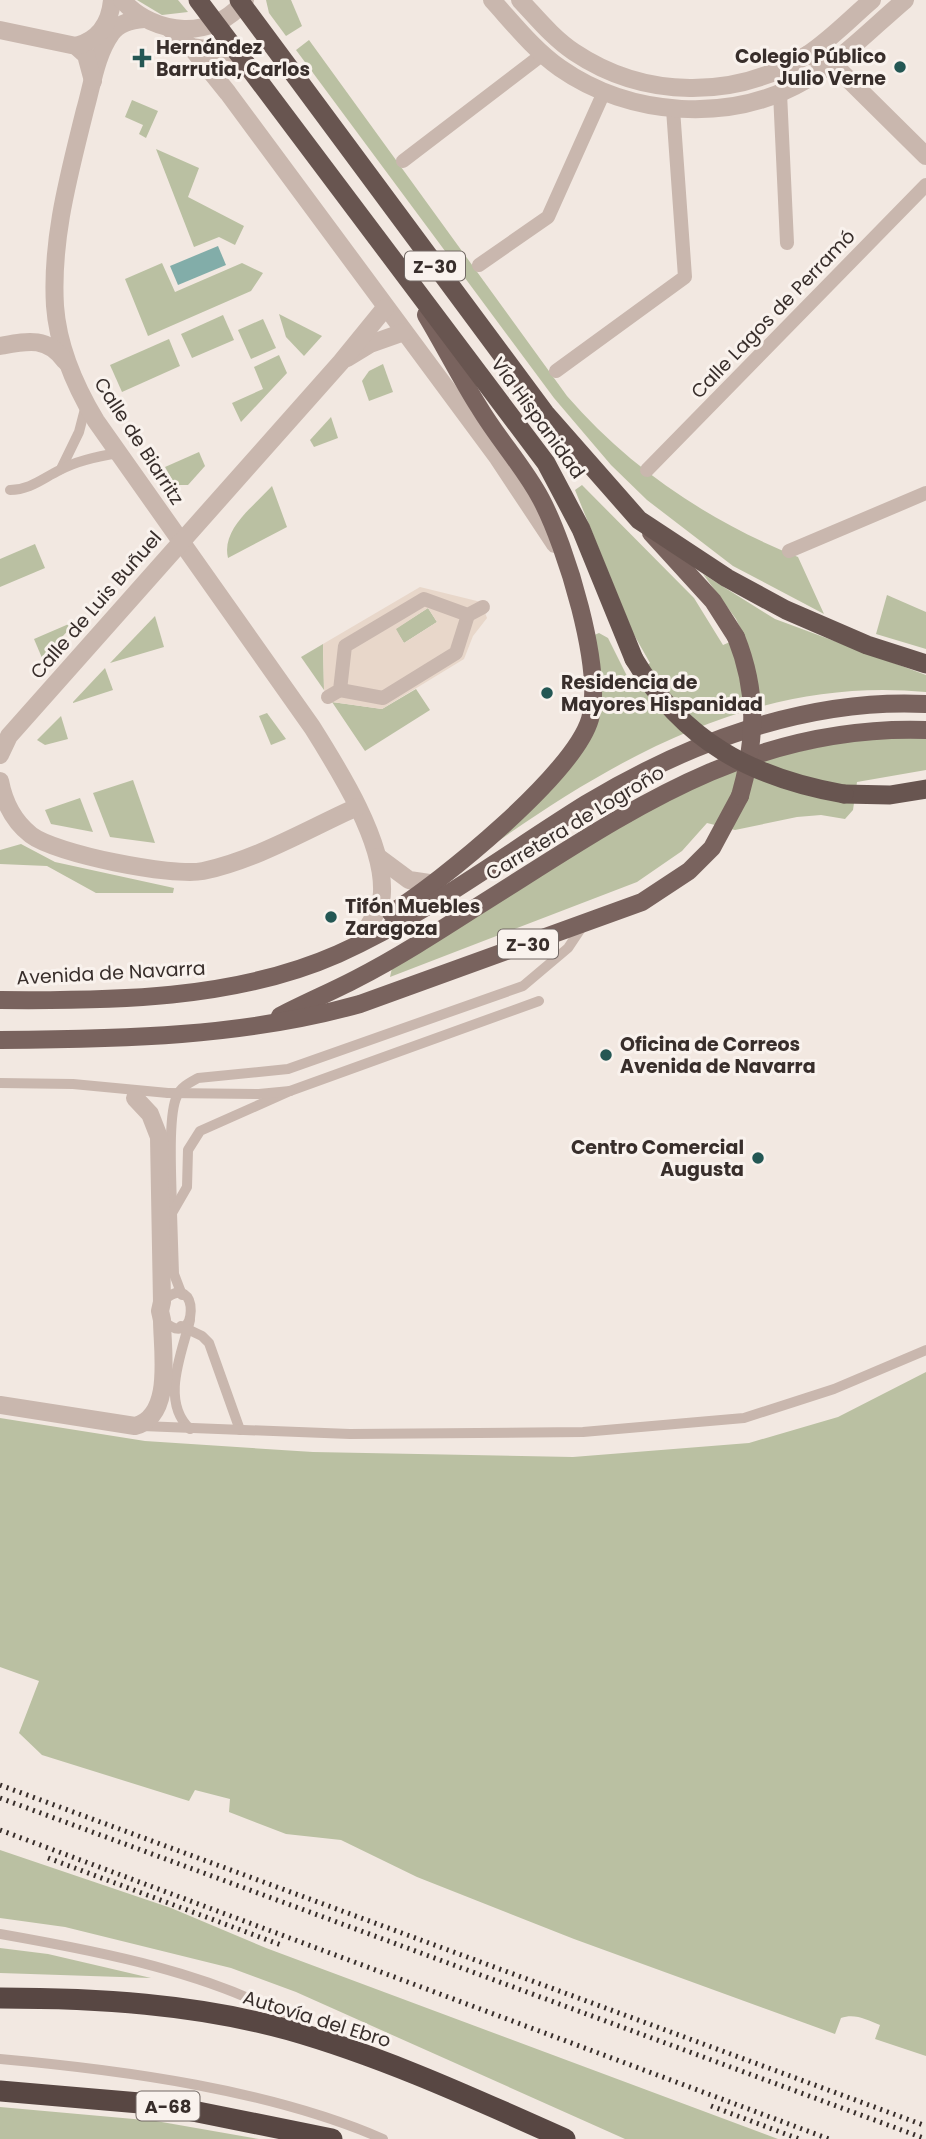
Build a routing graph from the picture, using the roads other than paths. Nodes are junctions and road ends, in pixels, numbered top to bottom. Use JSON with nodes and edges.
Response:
{"nodes":[{"id":1,"x":111,"y":0,"type":"edge"},
{"id":2,"x":122,"y":0,"type":"edge"},
{"id":3,"x":198,"y":0,"type":"edge"},
{"id":4,"x":492,"y":0,"type":"edge"},
{"id":5,"x":520,"y":0,"type":"edge"},
{"id":6,"x":872,"y":0,"type":"edge"},
{"id":7,"x":905,"y":0,"type":"edge"},
{"id":8,"x":242,"y":1,"type":"edge"},
{"id":9,"x":144,"y":19,"type":"junction"},
{"id":10,"x":215,"y":23,"type":"junction"},
{"id":11,"x":169,"y":28,"type":"junction"},
{"id":12,"x":0,"y":30,"type":"edge"},
{"id":13,"x":76,"y":46,"type":"junction"},
{"id":14,"x":191,"y":47,"type":"junction"},
{"id":15,"x":236,"y":53,"type":"junction"},
{"id":16,"x":543,"y":54,"type":"junction"},
{"id":17,"x":807,"y":55,"type":"junction"},
{"id":18,"x":832,"y":63,"type":"junction"},
{"id":19,"x":93,"y":81,"type":"junction"},
{"id":20,"x":604,"y":92,"type":"junction"},
{"id":21,"x":780,"y":93,"type":"junction"},
{"id":22,"x":673,"y":109,"type":"junction"},
{"id":23,"x":926,"y":156,"type":"edge"},
{"id":24,"x":403,"y":161,"type":"dead end"},
{"id":25,"x":926,"y":185,"type":"edge"},
{"id":26,"x":788,"y":243,"type":"dead end"},
{"id":27,"x":479,"y":265,"type":"dead end"},
{"id":28,"x":406,"y":278,"type":"junction"},
{"id":29,"x":55,"y":307,"type":"junction"},
{"id":30,"x":385,"y":308,"type":"junction"},
{"id":31,"x":404,"y":332,"type":"junction"},
{"id":32,"x":30,"y":340,"type":"junction"},
{"id":33,"x":0,"y":346,"type":"edge"},
{"id":34,"x":341,"y":362,"type":"junction"},
{"id":35,"x":67,"y":364,"type":"junction"},
{"id":36,"x":556,"y":371,"type":"dead end"},
{"id":37,"x":87,"y":405,"type":"junction"},
{"id":38,"x":119,"y":453,"type":"junction"},
{"id":39,"x":60,"y":470,"type":"junction"},
{"id":40,"x":647,"y":470,"type":"dead end"},
{"id":41,"x":10,"y":490,"type":"dead end"},
{"id":42,"x":926,"y":493,"type":"edge"},
{"id":43,"x":639,"y":520,"type":"junction"},
{"id":44,"x":181,"y":541,"type":"junction"},
{"id":45,"x":789,"y":551,"type":"dead end"},
{"id":46,"x":564,"y":559,"type":"junction"},
{"id":47,"x":483,"y":607,"type":"dead end"},
{"id":48,"x":468,"y":615,"type":"junction"},
{"id":49,"x":926,"y":664,"type":"edge"},
{"id":50,"x":926,"y":704,"type":"edge"},
{"id":51,"x":926,"y":730,"type":"edge"},
{"id":52,"x":0,"y":755,"type":"edge"},
{"id":53,"x":0,"y":780,"type":"edge"},
{"id":54,"x":926,"y":789,"type":"edge"},
{"id":55,"x":357,"y":807,"type":"junction"},
{"id":56,"x":378,"y":857,"type":"junction"},
{"id":57,"x":436,"y":884,"type":"junction"},
{"id":58,"x":585,"y":924,"type":"junction"},
{"id":59,"x":368,"y":927,"type":"junction"},
{"id":60,"x":306,"y":967,"type":"junction"},
{"id":61,"x":4,"y":999,"type":"edge"},
{"id":62,"x":539,"y":1001,"type":"dead end"},
{"id":63,"x":270,"y":1021,"type":"junction"},
{"id":64,"x":0,"y":1040,"type":"edge"},
{"id":65,"x":0,"y":1083,"type":"edge"},
{"id":66,"x":290,"y":1091,"type":"junction"},
{"id":67,"x":168,"y":1093,"type":"junction"},
{"id":68,"x":135,"y":1098,"type":"joint"},
{"id":69,"x":172,"y":1213,"type":"junction"},
{"id":70,"x":182,"y":1295,"type":"junction"},
{"id":71,"x":162,"y":1301,"type":"junction"},
{"id":72,"x":162,"y":1320,"type":"junction"},
{"id":73,"x":186,"y":1325,"type":"junction"},
{"id":74,"x":926,"y":1350,"type":"edge"},
{"id":75,"x":0,"y":1405,"type":"edge"},
{"id":76,"x":135,"y":1426,"type":"junction"},
{"id":77,"x":190,"y":1429,"type":"junction"},
{"id":78,"x":240,"y":1430,"type":"junction"},
{"id":79,"x":0,"y":1934,"type":"edge"},
{"id":80,"x":0,"y":1998,"type":"edge"},
{"id":81,"x":328,"y":2042,"type":"junction"},
{"id":82,"x":0,"y":2061,"type":"edge"},
{"id":83,"x":0,"y":2091,"type":"edge"},
{"id":84,"x":332,"y":2139,"type":"edge"},
{"id":85,"x":383,"y":2139,"type":"edge"},
{"id":86,"x":565,"y":2139,"type":"edge"}],
"edges":[{"from":1,"to":13,"type":"street"},
{"from":2,"to":9,"type":"street","name":"Vía Hispanidad"},
{"from":3,"to":10,"type":"highway","name":"Vía Hispanidad","number":"Z-30"},
{"from":4,"to":16,"type":"street"},
{"from":5,"to":17,"type":"street"},
{"from":6,"to":17,"type":"street"},
{"from":7,"to":18,"type":"street"},
{"from":8,"to":10,"type":"street","name":"Vía Hispanidad"},
{"from":8,"to":43,"type":"highway","name":"Vía Hispanidad","number":"Z-30"},
{"from":9,"to":11,"type":"street","name":"Vía Hispanidad"},
{"from":9,"to":19,"type":"street","name":"Calle de Biarritz"},
{"from":10,"to":11,"type":"street","name":"Vía Hispanidad"},
{"from":10,"to":15,"type":"highway","name":"Vía Hispanidad","number":"Z-30"},
{"from":11,"to":14,"type":"street","name":"Vía Hispanidad"},
{"from":12,"to":13,"type":"street"},
{"from":13,"to":19,"type":"street"},
{"from":14,"to":15,"type":"street"},
{"from":14,"to":30,"type":"street","name":"Vía Hispanidad"},
{"from":15,"to":28,"type":"highway","name":"Vía Hispanidad","number":"Z-30"},
{"from":16,"to":20,"type":"street"},
{"from":16,"to":24,"type":"street"},
{"from":17,"to":18,"type":"street"},
{"from":18,"to":21,"type":"street"},
{"from":18,"to":23,"type":"street"},
{"from":19,"to":29,"type":"street","name":"Calle de Biarritz"},
{"from":20,"to":22,"type":"street"},
{"from":20,"to":27,"type":"street"},
{"from":21,"to":22,"type":"street"},
{"from":21,"to":26,"type":"street"},
{"from":22,"to":36,"type":"street"},
{"from":25,"to":40,"type":"street","name":"Calle Lagos de Perramó"},
{"from":28,"to":46,"type":"main road"},
{"from":28,"to":54,"type":"highway","name":"Vía Hispanidad","number":"Z-30","bridge":true},
{"from":29,"to":32,"type":"street"},
{"from":29,"to":35,"type":"street","name":"Calle de Biarritz"},
{"from":30,"to":31,"type":"street","name":"Vía Hispanidad"},
{"from":30,"to":34,"type":"street","name":"Calle de Luis Buñuel"},
{"from":31,"to":34,"type":"street","name":"Calle de Luis Buñuel"},
{"from":31,"to":46,"type":"street","name":"Vía Hispanidad"},
{"from":32,"to":33,"type":"street"},
{"from":32,"to":35,"type":"street"},
{"from":34,"to":44,"type":"street","name":"Calle de Luis Buñuel"},
{"from":35,"to":37,"type":"street","name":"Calle de Biarritz"},
{"from":37,"to":38,"type":"street","name":"Calle de Biarritz"},
{"from":37,"to":39,"type":"lane"},
{"from":38,"to":39,"type":"lane"},
{"from":38,"to":44,"type":"street","name":"Calle de Biarritz"},
{"from":39,"to":41,"type":"lane"},
{"from":42,"to":45,"type":"street"},
{"from":43,"to":49,"type":"highway","name":"Vía Hispanidad","number":"Z-30"},
{"from":43,"to":58,"type":"main road","number":"Z-30","bridge":true},
{"from":44,"to":52,"type":"street","name":"Calle de Luis Buñuel"},
{"from":44,"to":55,"type":"street","name":"Calle de Biarritz"},
{"from":46,"to":57,"type":"main road"},
{"from":47,"to":48,"type":"street"},
{"from":48,"to":48,"type":"street"},
{"from":50,"to":60,"type":"main road","name":"Carretera de Logroño"},
{"from":51,"to":63,"type":"main road","name":"Carretera de Logroño"},
{"from":53,"to":55,"type":"street"},
{"from":55,"to":56,"type":"street","name":"Calle de Biarritz"},
{"from":56,"to":57,"type":"street"},
{"from":56,"to":59,"type":"street","name":"Calle de Biarritz"},
{"from":57,"to":59,"type":"main road"},
{"from":58,"to":63,"type":"main road","number":"Z-30"},
{"from":58,"to":69,"type":"lane"},
{"from":59,"to":60,"type":"main road"},
{"from":60,"to":61,"type":"main road","name":"Avenida de Navarra"},
{"from":62,"to":66,"type":"lane"},
{"from":63,"to":64,"type":"main road"},
{"from":65,"to":67,"type":"lane"},
{"from":66,"to":67,"type":"lane","bridge":true},
{"from":66,"to":69,"type":"lane"},
{"from":67,"to":68,"type":"lane"},
{"from":68,"to":71,"type":"street"},
{"from":69,"to":70,"type":"lane"},
{"from":70,"to":71,"type":"lane"},
{"from":70,"to":73,"type":"lane"},
{"from":71,"to":72,"type":"street"},
{"from":72,"to":73,"type":"lane"},
{"from":72,"to":76,"type":"street"},
{"from":73,"to":77,"type":"lane"},
{"from":73,"to":78,"type":"lane"},
{"from":74,"to":78,"type":"lane"},
{"from":75,"to":76,"type":"street"},
{"from":76,"to":77,"type":"lane"},
{"from":77,"to":78,"type":"lane"},
{"from":79,"to":81,"type":"lane"},
{"from":80,"to":81,"type":"highway","name":"Autovía del Ebro"},
{"from":81,"to":86,"type":"highway","name":"Autovía del Ebro"},
{"from":82,"to":85,"type":"lane"},
{"from":83,"to":84,"type":"highway","number":"A-68"}]}
